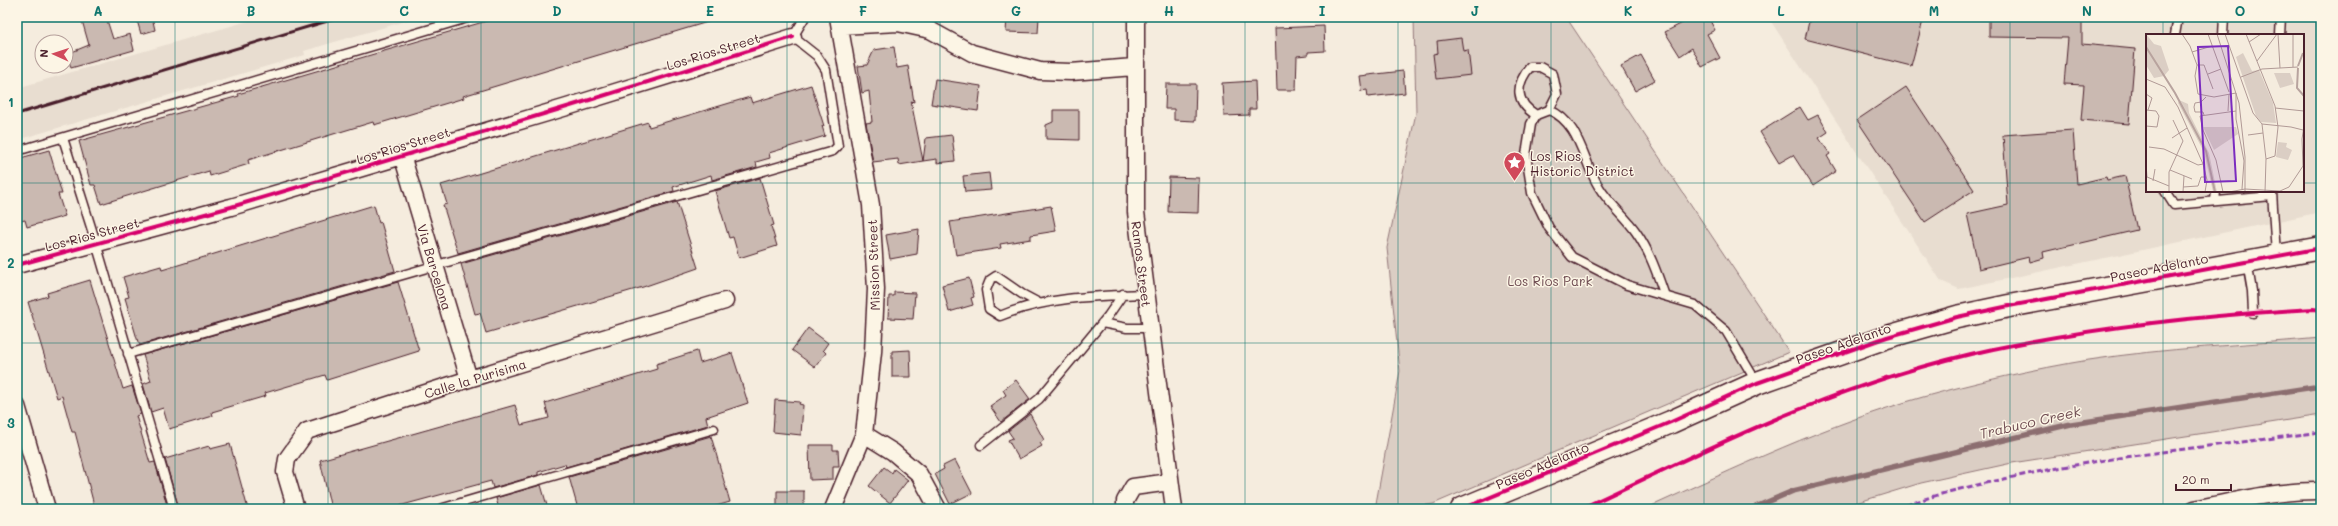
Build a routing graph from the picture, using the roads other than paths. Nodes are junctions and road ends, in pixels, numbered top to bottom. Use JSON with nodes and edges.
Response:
{"nodes":[{"id":1,"x":471,"y":17,"type":"edge"},
{"id":2,"x":805,"y":17,"type":"edge"},
{"id":3,"x":1136,"y":17,"type":"edge"},
{"id":4,"x":2178,"y":17,"type":"edge"},
{"id":5,"x":2224,"y":17,"type":"edge"},
{"id":6,"x":2281,"y":17,"type":"edge"},
{"id":7,"x":839,"y":22,"type":"edge"},
{"id":8,"x":2175,"y":34,"type":"edge"},
{"id":9,"x":2223,"y":34,"type":"edge"},
{"id":10,"x":2280,"y":34,"type":"edge"},
{"id":11,"x":793,"y":37,"type":"junction"},
{"id":12,"x":1134,"y":67,"type":"junction"},
{"id":13,"x":1549,"y":110,"type":"junction"},
{"id":14,"x":1536,"y":115,"type":"junction"},
{"id":15,"x":63,"y":138,"type":"junction"},
{"id":16,"x":17,"y":151,"type":"edge"},
{"id":17,"x":402,"y":155,"type":"junction"},
{"id":18,"x":2166,"y":192,"type":"edge"},
{"id":19,"x":2216,"y":192,"type":"edge"},
{"id":20,"x":2272,"y":194,"type":"edge"},
{"id":21,"x":2215,"y":202,"type":"junction"},
{"id":22,"x":96,"y":243,"type":"junction"},
{"id":23,"x":2321,"y":248,"type":"edge"},
{"id":24,"x":2276,"y":255,"type":"junction"},
{"id":25,"x":2247,"y":260,"type":"junction"},
{"id":26,"x":435,"y":264,"type":"junction"},
{"id":27,"x":17,"y":265,"type":"edge"},
{"id":28,"x":1123,"y":294,"type":"junction"},
{"id":29,"x":1145,"y":294,"type":"junction"},
{"id":30,"x":1665,"y":296,"type":"junction"},
{"id":31,"x":725,"y":301,"type":"dead end"},
{"id":32,"x":1039,"y":303,"type":"junction"},
{"id":33,"x":2253,"y":313,"type":"dead end"},
{"id":34,"x":1102,"y":323,"type":"junction"},
{"id":35,"x":1150,"y":328,"type":"junction"},
{"id":36,"x":128,"y":354,"type":"junction"},
{"id":37,"x":469,"y":379,"type":"junction"},
{"id":38,"x":1757,"y":383,"type":"junction"},
{"id":39,"x":17,"y":406,"type":"edge"},
{"id":40,"x":714,"y":429,"type":"dead end"},
{"id":41,"x":864,"y":434,"type":"junction"},
{"id":42,"x":981,"y":445,"type":"dead end"},
{"id":43,"x":1170,"y":482,"type":"junction"},
{"id":44,"x":2321,"y":491,"type":"edge"},
{"id":45,"x":2247,"y":504,"type":"edge"},
{"id":46,"x":47,"y":509,"type":"edge"},
{"id":47,"x":174,"y":509,"type":"edge"},
{"id":48,"x":296,"y":509,"type":"edge"},
{"id":49,"x":440,"y":509,"type":"edge"},
{"id":50,"x":833,"y":509,"type":"edge"},
{"id":51,"x":938,"y":509,"type":"edge"},
{"id":52,"x":1125,"y":509,"type":"edge"},
{"id":53,"x":1174,"y":509,"type":"edge"},
{"id":54,"x":1462,"y":509,"type":"edge"},
{"id":55,"x":2194,"y":509,"type":"edge"}],
"edges":[{"from":1,"to":15,"type":"lane"},
{"from":2,"to":11,"type":"lane"},
{"from":3,"to":12,"type":"street","name":"Ramos Street"},
{"from":4,"to":8,"type":"lane"},
{"from":5,"to":9,"type":"lane"},
{"from":6,"to":10,"type":"lane"},
{"from":7,"to":12,"type":"street"},
{"from":7,"to":41,"type":"street","name":"Mission Street"},
{"from":11,"to":17,"type":"street","name":"Los Rios Street"},
{"from":11,"to":26,"type":"lane"},
{"from":12,"to":29,"type":"street","name":"Ramos Street"},
{"from":13,"to":14,"type":"lane"},
{"from":13,"to":14,"type":"lane"},
{"from":13,"to":30,"type":"lane"},
{"from":14,"to":30,"type":"lane"},
{"from":15,"to":16,"type":"lane"},
{"from":15,"to":22,"type":"lane"},
{"from":17,"to":22,"type":"street","name":"Los Rios Street"},
{"from":17,"to":26,"type":"street","name":"Via Barcelona"},
{"from":18,"to":21,"type":"lane"},
{"from":19,"to":21,"type":"lane"},
{"from":20,"to":21,"type":"lane"},
{"from":20,"to":24,"type":"lane"},
{"from":22,"to":27,"type":"street","name":"Los Rios Street"},
{"from":22,"to":36,"type":"lane"},
{"from":23,"to":24,"type":"street","name":"Paseo Adelanto"},
{"from":24,"to":25,"type":"street","name":"Paseo Adelanto"},
{"from":25,"to":33,"type":"lane"},
{"from":25,"to":38,"type":"street","name":"Paseo Adelanto"},
{"from":26,"to":36,"type":"lane"},
{"from":26,"to":37,"type":"street","name":"Via Barcelona"},
{"from":28,"to":29,"type":"lane"},
{"from":28,"to":32,"type":"lane"},
{"from":28,"to":34,"type":"lane"},
{"from":29,"to":35,"type":"street","name":"Ramos Street"},
{"from":30,"to":38,"type":"lane"},
{"from":31,"to":37,"type":"street","name":"Calle la Purisima"},
{"from":32,"to":32,"type":"lane"},
{"from":34,"to":35,"type":"lane"},
{"from":34,"to":42,"type":"lane"},
{"from":35,"to":43,"type":"street","name":"Ramos Street"},
{"from":36,"to":47,"type":"lane"},
{"from":37,"to":48,"type":"street","name":"Calle la Purisima"},
{"from":38,"to":54,"type":"street","name":"Paseo Adelanto"},
{"from":39,"to":46,"type":"street"},
{"from":40,"to":49,"type":"lane"},
{"from":41,"to":50,"type":"street","name":"Mission Street"},
{"from":41,"to":51,"type":"street"},
{"from":43,"to":52,"type":"street"},
{"from":43,"to":53,"type":"street","name":"Ramos Street"},
{"from":44,"to":45,"type":"street"},
{"from":45,"to":55,"type":"street"}]}
